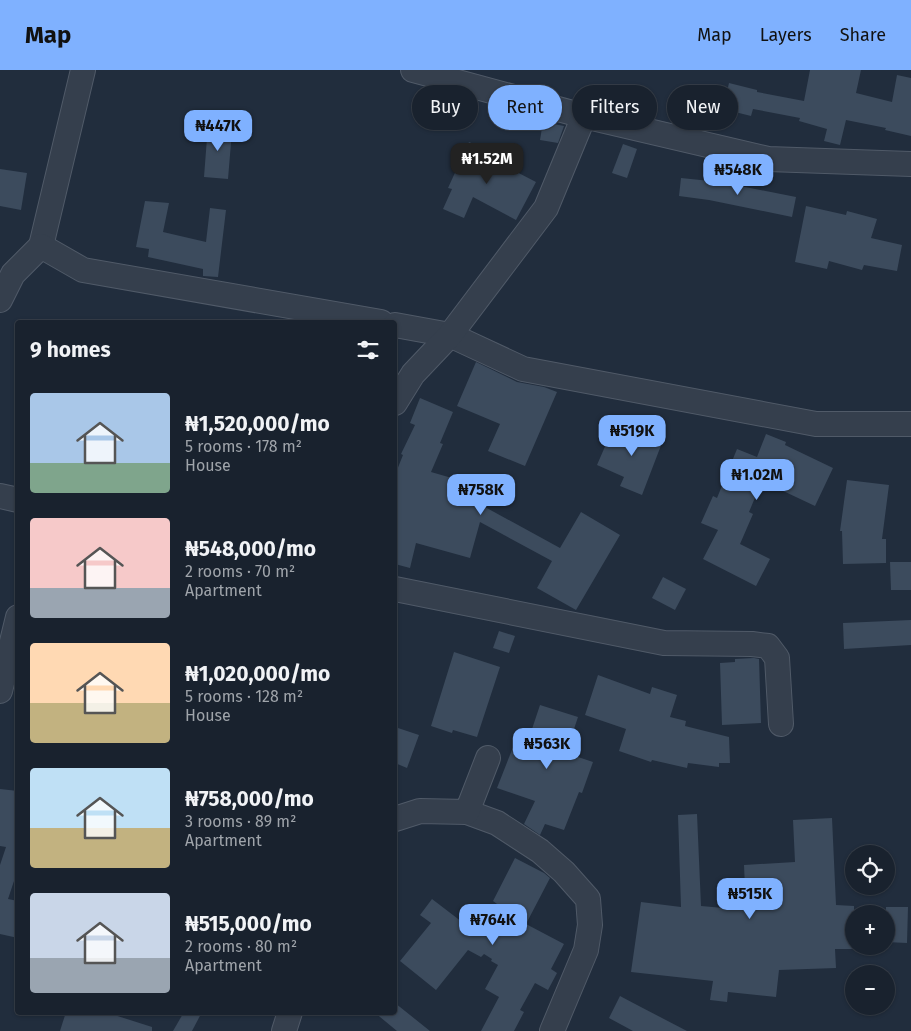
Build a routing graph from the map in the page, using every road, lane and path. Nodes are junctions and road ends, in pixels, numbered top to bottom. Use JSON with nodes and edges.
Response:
{"nodes":[{"id":1,"x":83,"y":70,"type":"edge"},
{"id":2,"x":412,"y":70,"type":"edge"},
{"id":3,"x":572,"y":113,"type":"edge"},
{"id":4,"x":578,"y":130,"type":"edge"},
{"id":5,"x":644,"y":130,"type":"edge"},
{"id":6,"x":911,"y":164,"type":"edge"},
{"id":7,"x":41,"y":246,"type":"junction"},
{"id":8,"x":0,"y":300,"type":"edge"},
{"id":9,"x":369,"y":320,"type":"edge"},
{"id":10,"x":397,"y":325,"type":"edge"},
{"id":11,"x":450,"y":335,"type":"junction"},
{"id":12,"x":397,"y":400,"type":"edge"},
{"id":13,"x":911,"y":424,"type":"edge"},
{"id":14,"x":0,"y":496,"type":"edge"},
{"id":15,"x":15,"y":499,"type":"edge"},
{"id":16,"x":397,"y":589,"type":"edge"},
{"id":17,"x":15,"y":629,"type":"edge"},
{"id":18,"x":0,"y":691,"type":"edge"},
{"id":19,"x":781,"y":724,"type":"dead end"},
{"id":20,"x":488,"y":758,"type":"dead end"},
{"id":21,"x":467,"y":812,"type":"junction"},
{"id":22,"x":397,"y":818,"type":"edge"},
{"id":23,"x":289,"y":1015,"type":"edge"},
{"id":24,"x":284,"y":1031,"type":"edge"},
{"id":25,"x":552,"y":1031,"type":"edge"}],
"edges":[{"from":1,"to":7,"type":"street"},
{"from":2,"to":3,"type":"street"},
{"from":4,"to":11,"type":"street"},
{"from":5,"to":6,"type":"street"},
{"from":7,"to":8,"type":"street"},
{"from":7,"to":9,"type":"street"},
{"from":10,"to":11,"type":"street"},
{"from":11,"to":12,"type":"street"},
{"from":11,"to":13,"type":"street"},
{"from":14,"to":15,"type":"street"},
{"from":16,"to":19,"type":"street"},
{"from":17,"to":18,"type":"street"},
{"from":20,"to":21,"type":"street"},
{"from":21,"to":22,"type":"street"},
{"from":21,"to":25,"type":"street"},
{"from":23,"to":24,"type":"street"}]}
